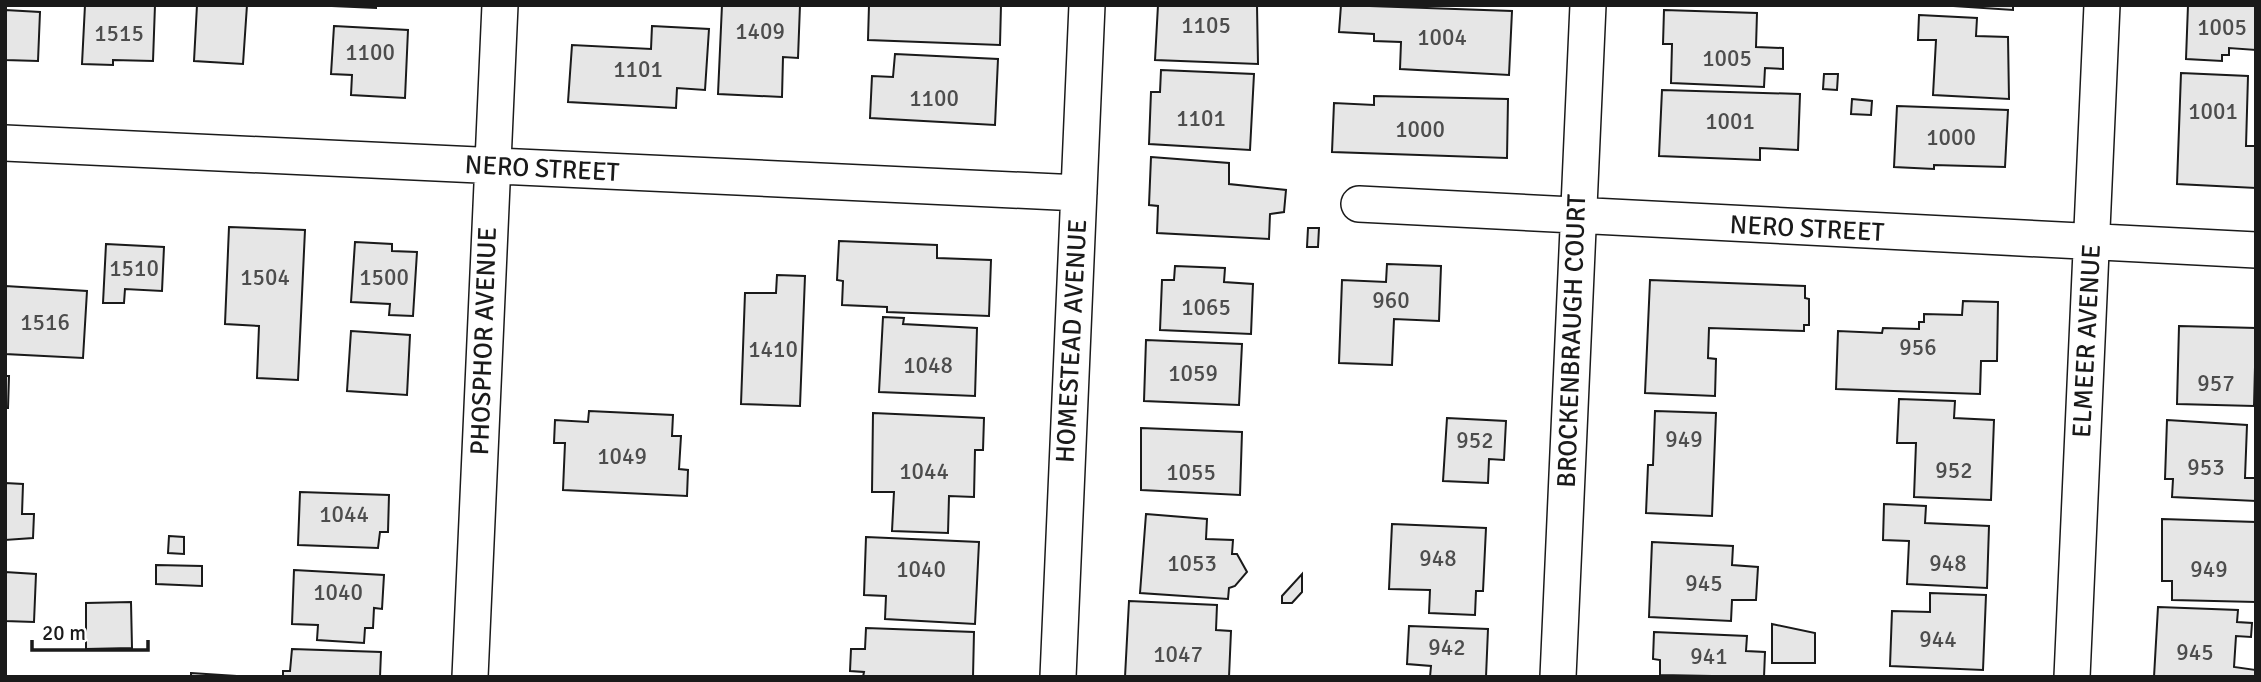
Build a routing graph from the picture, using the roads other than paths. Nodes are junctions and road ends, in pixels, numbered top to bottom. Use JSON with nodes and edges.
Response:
{"nodes":[{"id":1,"x":500,"y":5,"type":"edge"},
{"id":2,"x":1087,"y":5,"type":"edge"},
{"id":3,"x":1588,"y":5,"type":"edge"},
{"id":4,"x":2102,"y":5,"type":"edge"},
{"id":5,"x":5,"y":143,"type":"edge"},
{"id":6,"x":492,"y":167,"type":"junction"},
{"id":7,"x":1079,"y":193,"type":"junction"},
{"id":8,"x":1359,"y":204,"type":"dead end"},
{"id":9,"x":1577,"y":217,"type":"junction"},
{"id":10,"x":2092,"y":244,"type":"junction"},
{"id":11,"x":2256,"y":250,"type":"edge"},
{"id":12,"x":470,"y":677,"type":"edge"},
{"id":13,"x":1058,"y":677,"type":"edge"},
{"id":14,"x":1558,"y":677,"type":"edge"},
{"id":15,"x":2072,"y":677,"type":"edge"}],
"edges":[{"from":1,"to":6,"type":"street","name":"PHOSPHOR AVENUE"},
{"from":2,"to":7,"type":"street","name":"HOMESTEAD AVENUE"},
{"from":3,"to":9,"type":"street","name":"BROCKENBRAUGH COURT"},
{"from":4,"to":10,"type":"street","name":"ELMEER AVENUE"},
{"from":5,"to":6,"type":"street","name":"NERO STREET"},
{"from":6,"to":7,"type":"street","name":"NERO STREET"},
{"from":6,"to":12,"type":"street","name":"PHOSPHOR AVENUE"},
{"from":7,"to":13,"type":"street","name":"HOMESTEAD AVENUE"},
{"from":8,"to":9,"type":"street","name":"NERO STREET"},
{"from":9,"to":10,"type":"street","name":"NERO STREET"},
{"from":9,"to":14,"type":"street","name":"BROCKENBRAUGH COURT"},
{"from":10,"to":11,"type":"street","name":"NERO STREET"},
{"from":10,"to":15,"type":"street","name":"ELMEER AVENUE"}]}
